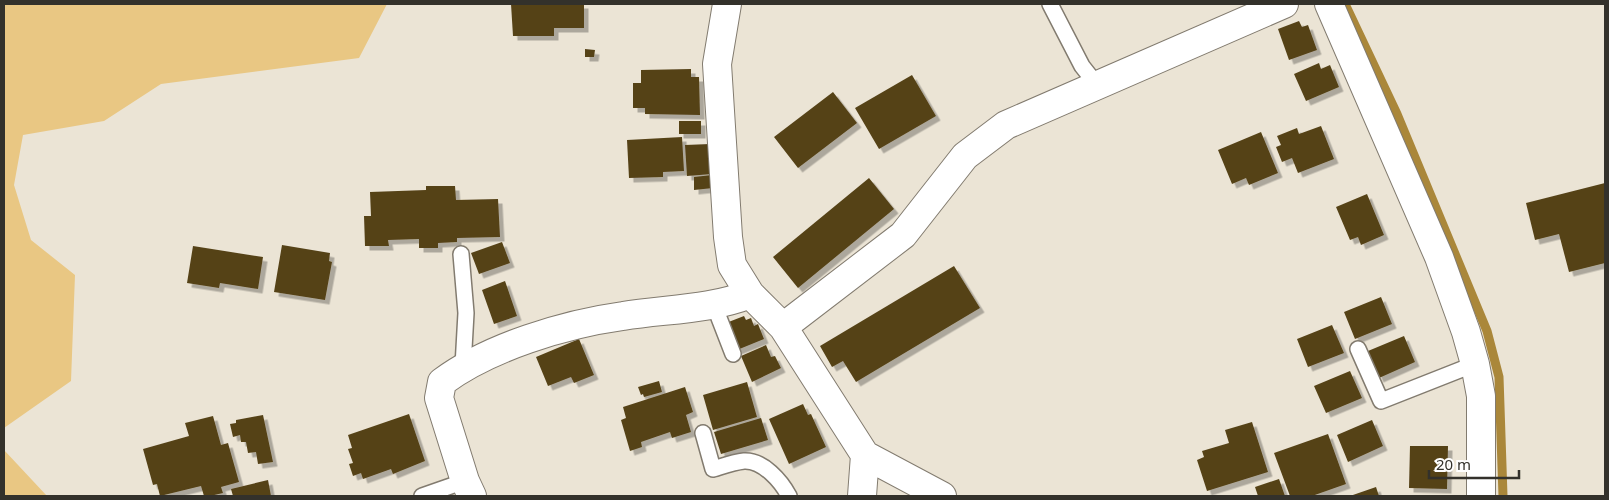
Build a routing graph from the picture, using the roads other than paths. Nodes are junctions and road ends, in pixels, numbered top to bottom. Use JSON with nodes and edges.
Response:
{"nodes":[{"id":1,"x":727,"y":4,"type":"edge"},
{"id":2,"x":1050,"y":4,"type":"edge"},
{"id":3,"x":1284,"y":4,"type":"edge"},
{"id":4,"x":1329,"y":4,"type":"edge"},
{"id":5,"x":1098,"y":85,"type":"junction"},
{"id":6,"x":461,"y":254,"type":"dead end"},
{"id":7,"x":750,"y":294,"type":"junction"},
{"id":8,"x":714,"y":304,"type":"junction"},
{"id":9,"x":783,"y":327,"type":"junction"},
{"id":10,"x":1358,"y":350,"type":"dead end"},
{"id":11,"x":733,"y":354,"type":"dead end"},
{"id":12,"x":1475,"y":364,"type":"junction"},
{"id":13,"x":463,"y":366,"type":"junction"},
{"id":14,"x":703,"y":433,"type":"dead end"},
{"id":15,"x":864,"y":455,"type":"junction"},
{"id":16,"x":469,"y":488,"type":"edge"},
{"id":17,"x":422,"y":496,"type":"edge"},
{"id":18,"x":788,"y":496,"type":"edge"},
{"id":19,"x":862,"y":496,"type":"edge"},
{"id":20,"x":942,"y":496,"type":"edge"},
{"id":21,"x":1481,"y":496,"type":"edge"}],
"edges":[{"from":1,"to":7,"type":"street"},
{"from":2,"to":5,"type":"lane"},
{"from":3,"to":5,"type":"street"},
{"from":4,"to":12,"type":"street"},
{"from":5,"to":9,"type":"street"},
{"from":6,"to":13,"type":"lane"},
{"from":7,"to":8,"type":"street"},
{"from":7,"to":9,"type":"street"},
{"from":8,"to":11,"type":"lane"},
{"from":8,"to":13,"type":"street"},
{"from":9,"to":15,"type":"street"},
{"from":10,"to":12,"type":"lane"},
{"from":12,"to":21,"type":"street"},
{"from":13,"to":16,"type":"street"},
{"from":14,"to":18,"type":"lane"},
{"from":15,"to":19,"type":"street"},
{"from":15,"to":20,"type":"street"},
{"from":16,"to":17,"type":"lane"}]}
